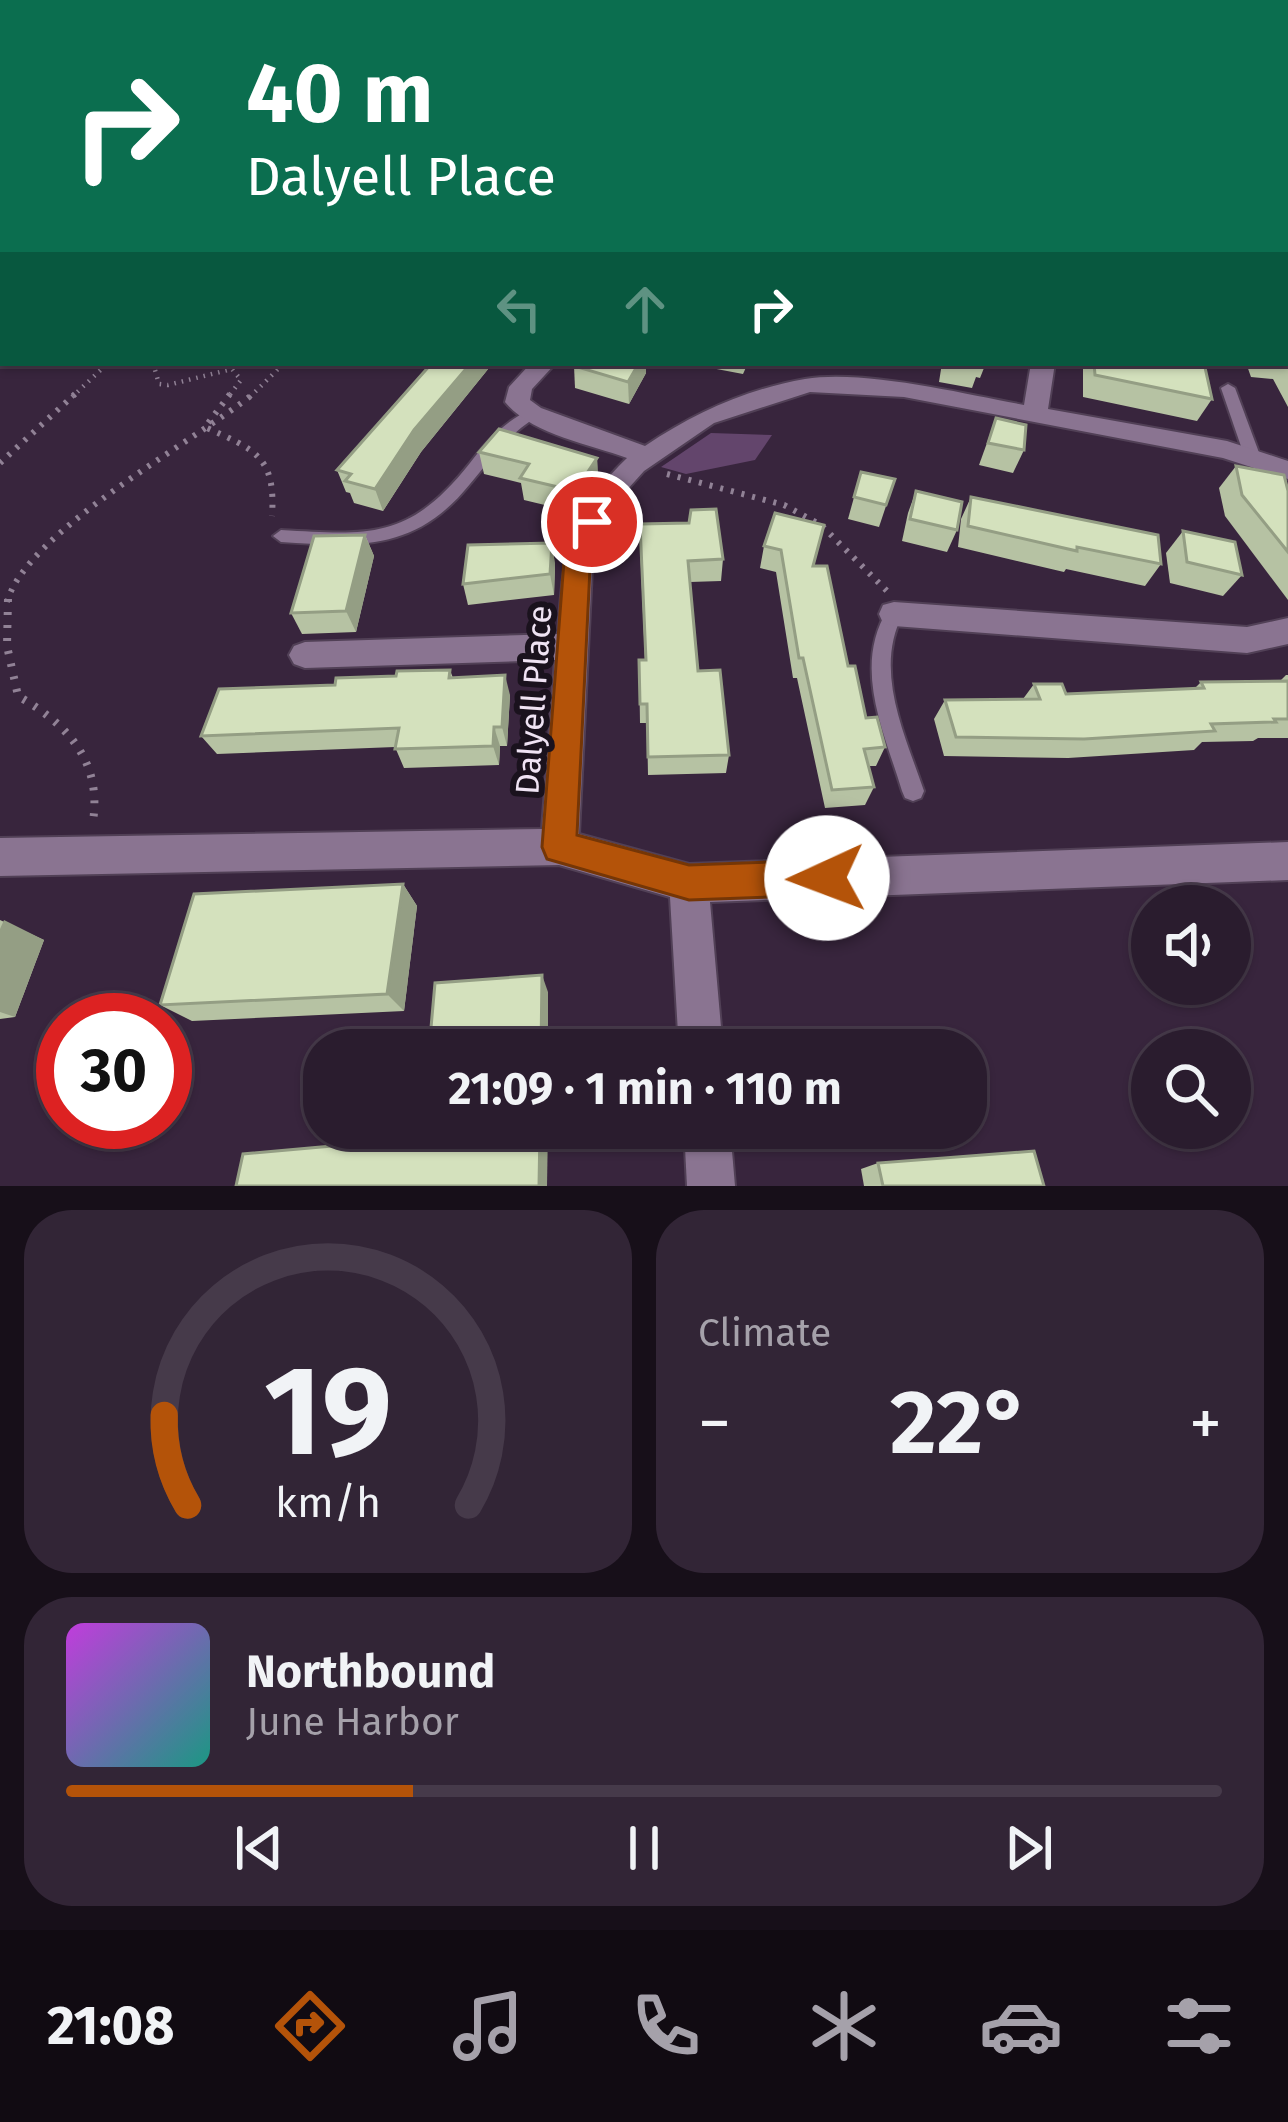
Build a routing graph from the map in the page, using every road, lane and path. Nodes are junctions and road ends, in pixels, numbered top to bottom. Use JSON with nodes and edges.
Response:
{"nodes":[{"id":1,"x":105,"y":366,"type":"edge"},
{"id":2,"x":154,"y":366,"type":"edge"},
{"id":3,"x":281,"y":366,"type":"edge"},
{"id":4,"x":541,"y":366,"type":"edge"},
{"id":5,"x":1043,"y":366,"type":"edge"},
{"id":6,"x":1228,"y":388,"type":"dead end"},
{"id":7,"x":532,"y":413,"type":"junction"},
{"id":8,"x":1035,"y":415,"type":"junction"},
{"id":9,"x":205,"y":427,"type":"junction"},
{"id":10,"x":1253,"y":458,"type":"junction"},
{"id":11,"x":641,"y":461,"type":"junction"},
{"id":12,"x":0,"y":463,"type":"edge"},
{"id":13,"x":1288,"y":470,"type":"edge"},
{"id":14,"x":280,"y":536,"type":"joint"},
{"id":15,"x":902,"y":615,"type":"junction"},
{"id":16,"x":1288,"y":632,"type":"edge"},
{"id":17,"x":572,"y":647,"type":"junction"},
{"id":18,"x":305,"y":655,"type":"dead end"},
{"id":19,"x":913,"y":791,"type":"dead end"},
{"id":20,"x":91,"y":835,"type":"dead end"},
{"id":21,"x":559,"y":847,"type":"junction"},
{"id":22,"x":0,"y":857,"type":"edge"},
{"id":23,"x":1288,"y":861,"type":"edge"},
{"id":24,"x":689,"y":883,"type":"junction"},
{"id":25,"x":699,"y":1029,"type":"edge"},
{"id":26,"x":708,"y":1149,"type":"edge"},
{"id":27,"x":711,"y":1186,"type":"edge"}],
"edges":[{"from":1,"to":12,"type":"path"},
{"from":2,"to":9,"type":"path"},
{"from":3,"to":9,"type":"path"},
{"from":4,"to":7,"type":"street"},
{"from":5,"to":8,"type":"street"},
{"from":6,"to":10,"type":"lane"},
{"from":7,"to":11,"type":"street"},
{"from":7,"to":14,"type":"lane"},
{"from":8,"to":10,"type":"street","name":"Dalyell Place"},
{"from":8,"to":11,"type":"street","name":"Dalyell Place"},
{"from":9,"to":14,"type":"path"},
{"from":9,"to":20,"type":"path"},
{"from":10,"to":13,"type":"street","name":"Dalyell Place"},
{"from":11,"to":15,"type":"path"},
{"from":11,"to":17,"type":"street","name":"Dalyell Place"},
{"from":15,"to":16,"type":"street"},
{"from":15,"to":19,"type":"lane"},
{"from":17,"to":18,"type":"street"},
{"from":17,"to":21,"type":"street","name":"Dalyell Place"},
{"from":21,"to":22,"type":"street"},
{"from":21,"to":24,"type":"street"},
{"from":23,"to":24,"type":"street"},
{"from":24,"to":25,"type":"street"},
{"from":26,"to":27,"type":"street"}]}
